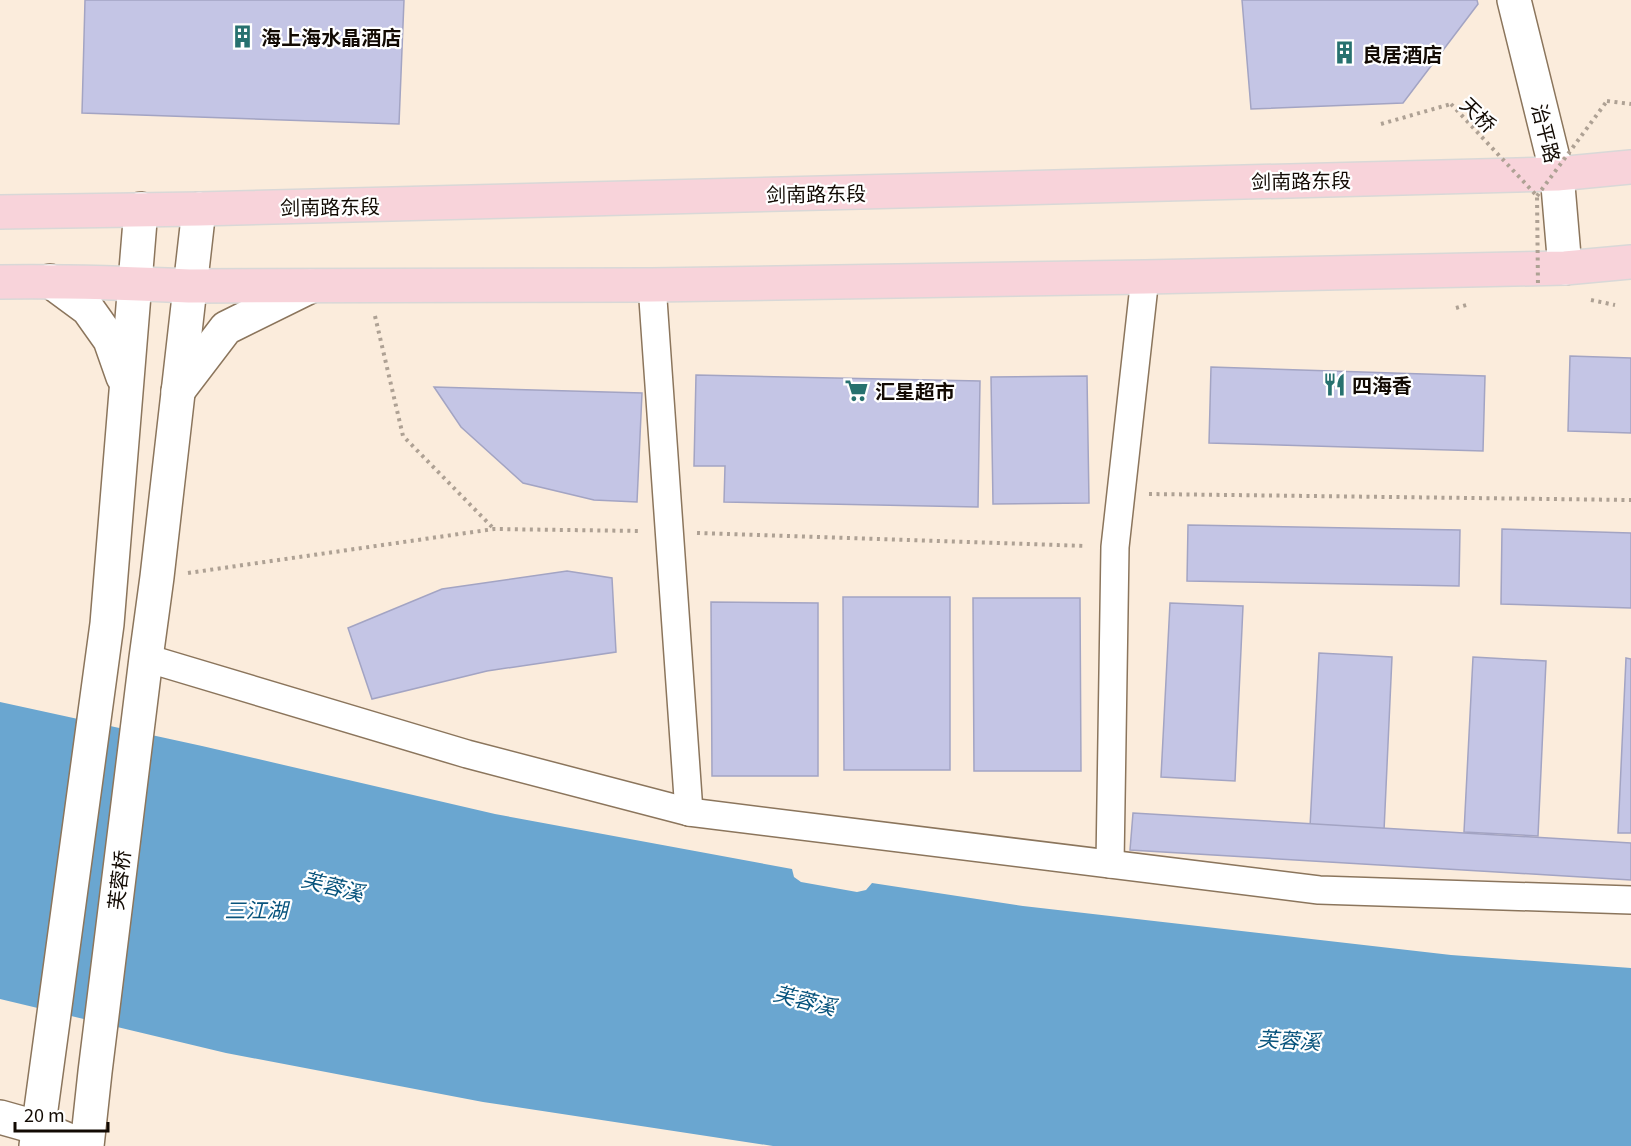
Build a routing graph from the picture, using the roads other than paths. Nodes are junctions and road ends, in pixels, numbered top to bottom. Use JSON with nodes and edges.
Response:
{"nodes":[{"id":1,"x":1514,"y":0,"type":"edge"},
{"id":2,"x":1631,"y":167,"type":"edge"},
{"id":3,"x":1547,"y":185,"type":"junction"},
{"id":4,"x":141,"y":209,"type":"junction"},
{"id":5,"x":199,"y":209,"type":"junction"},
{"id":6,"x":0,"y":212,"type":"edge"},
{"id":7,"x":1631,"y":262,"type":"edge"},
{"id":8,"x":1565,"y":268,"type":"junction"},
{"id":9,"x":1145,"y":277,"type":"junction"},
{"id":10,"x":50,"y":281,"type":"junction"},
{"id":11,"x":0,"y":282,"type":"edge"},
{"id":12,"x":134,"y":283,"type":"junction"},
{"id":13,"x":652,"y":285,"type":"junction"},
{"id":14,"x":189,"y":286,"type":"junction"},
{"id":15,"x":311,"y":286,"type":"junction"},
{"id":16,"x":126,"y":385,"type":"junction"},
{"id":17,"x":178,"y":391,"type":"junction"},
{"id":18,"x":144,"y":673,"type":"junction"},
{"id":19,"x":689,"y":812,"type":"junction"},
{"id":20,"x":1110,"y":864,"type":"junction"},
{"id":21,"x":1631,"y":900,"type":"edge"},
{"id":22,"x":0,"y":1117,"type":"edge"},
{"id":23,"x":37,"y":1137,"type":"edge"},
{"id":24,"x":85,"y":1146,"type":"edge"}],
"edges":[{"from":1,"to":3,"type":"main road","name":"治平路"},
{"from":2,"to":3,"type":"highway","name":"剑南路东段"},
{"from":3,"to":5,"type":"highway","name":"剑南路东段"},
{"from":3,"to":8,"type":"main road","name":"治平路"},
{"from":4,"to":5,"type":"highway","name":"剑南路东段"},
{"from":4,"to":6,"type":"highway","name":"剑南路东段"},
{"from":4,"to":12,"type":"main road"},
{"from":5,"to":14,"type":"main road","name":"芙蓉桥"},
{"from":7,"to":8,"type":"highway"},
{"from":8,"to":9,"type":"highway"},
{"from":9,"to":13,"type":"highway"},
{"from":9,"to":20,"type":"street"},
{"from":10,"to":11,"type":"highway"},
{"from":10,"to":12,"type":"highway"},
{"from":10,"to":16,"type":"main road"},
{"from":12,"to":14,"type":"highway"},
{"from":12,"to":16,"type":"main road"},
{"from":13,"to":15,"type":"highway"},
{"from":13,"to":19,"type":"street"},
{"from":14,"to":15,"type":"highway"},
{"from":14,"to":17,"type":"main road","name":"芙蓉桥"},
{"from":15,"to":17,"type":"main road"},
{"from":16,"to":23,"type":"main road"},
{"from":17,"to":18,"type":"main road","name":"芙蓉桥"},
{"from":18,"to":19,"type":"street"},
{"from":18,"to":24,"type":"main road","name":"芙蓉桥"},
{"from":19,"to":20,"type":"street"},
{"from":20,"to":21,"type":"street"},
{"from":22,"to":23,"type":"main road"},
{"from":23,"to":24,"type":"main road"}]}
